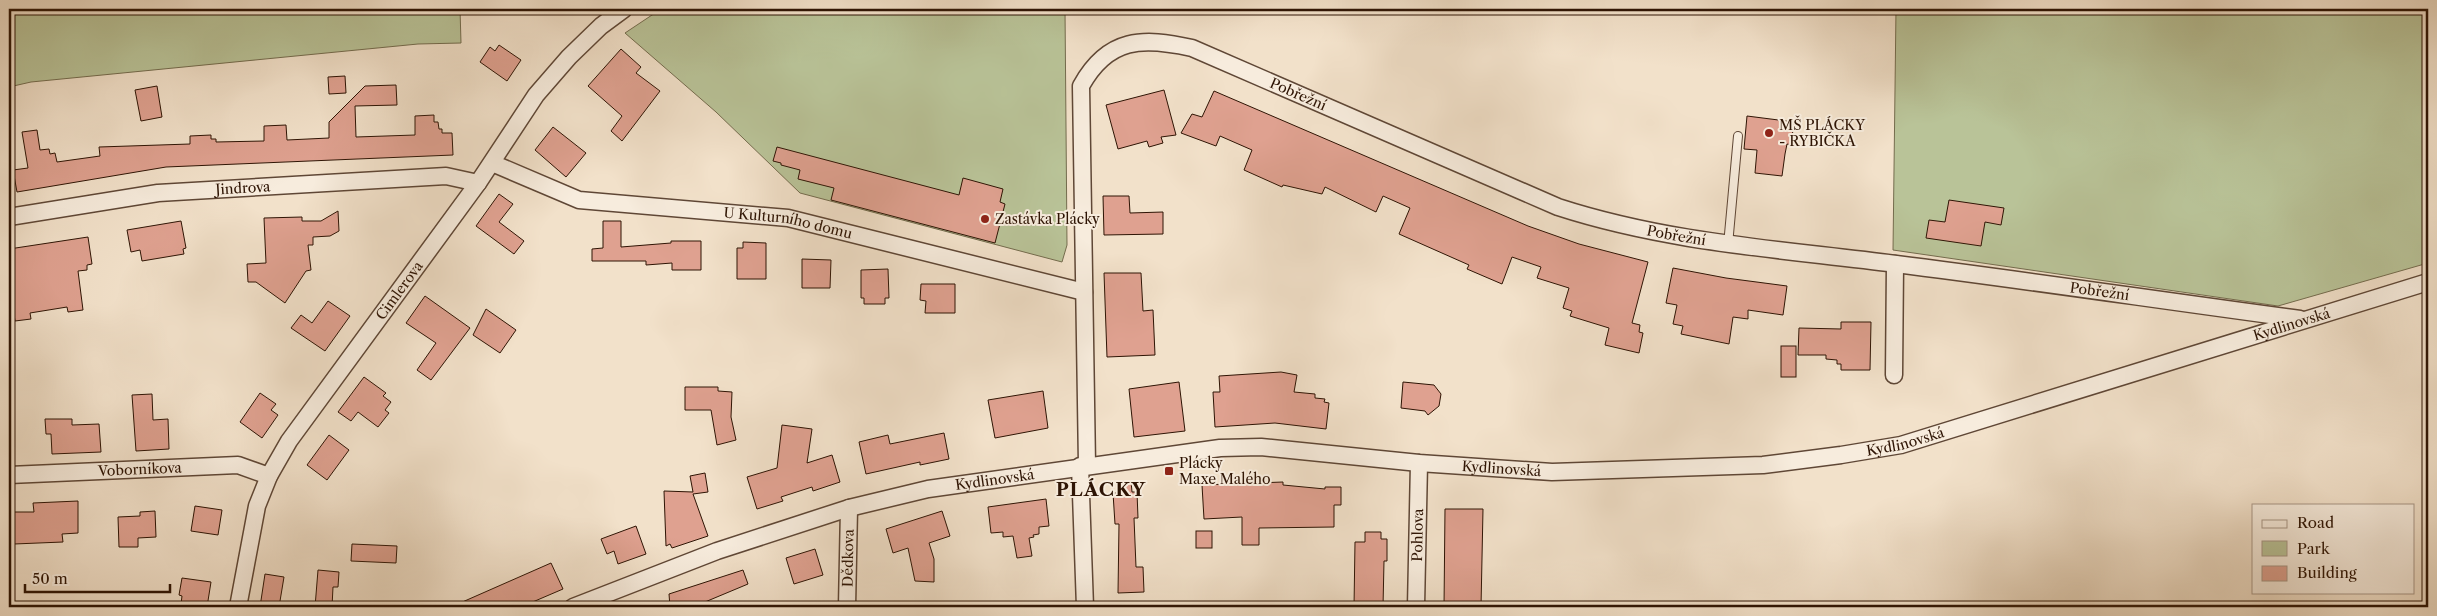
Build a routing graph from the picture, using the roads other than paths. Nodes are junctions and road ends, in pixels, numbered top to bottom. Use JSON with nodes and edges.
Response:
{"nodes":[{"id":1,"x":624,"y":9,"type":"edge"},
{"id":2,"x":1738,"y":136,"type":"dead end"},
{"id":3,"x":492,"y":163,"type":"junction"},
{"id":4,"x":478,"y":183,"type":"junction"},
{"id":5,"x":9,"y":217,"type":"edge"},
{"id":6,"x":1728,"y":245,"type":"junction"},
{"id":7,"x":1895,"y":264,"type":"junction"},
{"id":8,"x":2428,"y":282,"type":"edge"},
{"id":9,"x":1084,"y":292,"type":"junction"},
{"id":10,"x":2306,"y":320,"type":"junction"},
{"id":11,"x":1894,"y":374,"type":"dead end"},
{"id":12,"x":1419,"y":463,"type":"junction"},
{"id":13,"x":1084,"y":466,"type":"junction"},
{"id":14,"x":9,"y":475,"type":"edge"},
{"id":15,"x":269,"y":476,"type":"junction"},
{"id":16,"x":849,"y":508,"type":"junction"},
{"id":17,"x":238,"y":607,"type":"edge"},
{"id":18,"x":573,"y":607,"type":"edge"},
{"id":19,"x":847,"y":607,"type":"edge"},
{"id":20,"x":1085,"y":607,"type":"edge"},
{"id":21,"x":1416,"y":607,"type":"edge"}],
"edges":[{"from":1,"to":3,"type":"street","name":"Cimlerova"},
{"from":2,"to":6,"type":"lane"},
{"from":3,"to":4,"type":"street","name":"Cimlerova"},
{"from":3,"to":9,"type":"street","name":"U Kulturního domu"},
{"from":4,"to":5,"type":"street","name":"Jindrova"},
{"from":4,"to":15,"type":"street","name":"Cimlerova"},
{"from":6,"to":7,"type":"street","name":"Pobřežní"},
{"from":6,"to":9,"type":"street","name":"Pobřežní"},
{"from":7,"to":10,"type":"street","name":"Pobřežní"},
{"from":7,"to":11,"type":"street"},
{"from":8,"to":10,"type":"street","name":"Kydlinovská"},
{"from":9,"to":13,"type":"street","name":"Pobřežní"},
{"from":10,"to":12,"type":"street","name":"Kydlinovská"},
{"from":12,"to":13,"type":"street","name":"Kydlinovská"},
{"from":12,"to":21,"type":"street","name":"Pohlova"},
{"from":13,"to":16,"type":"street","name":"Kydlinovská"},
{"from":13,"to":20,"type":"street","name":"Pobřežní"},
{"from":14,"to":15,"type":"street","name":"Voborníkova"},
{"from":15,"to":17,"type":"street","name":"Cimlerova"},
{"from":16,"to":18,"type":"street","name":"Kydlinovská"},
{"from":16,"to":19,"type":"street","name":"Dědkova"}]}
